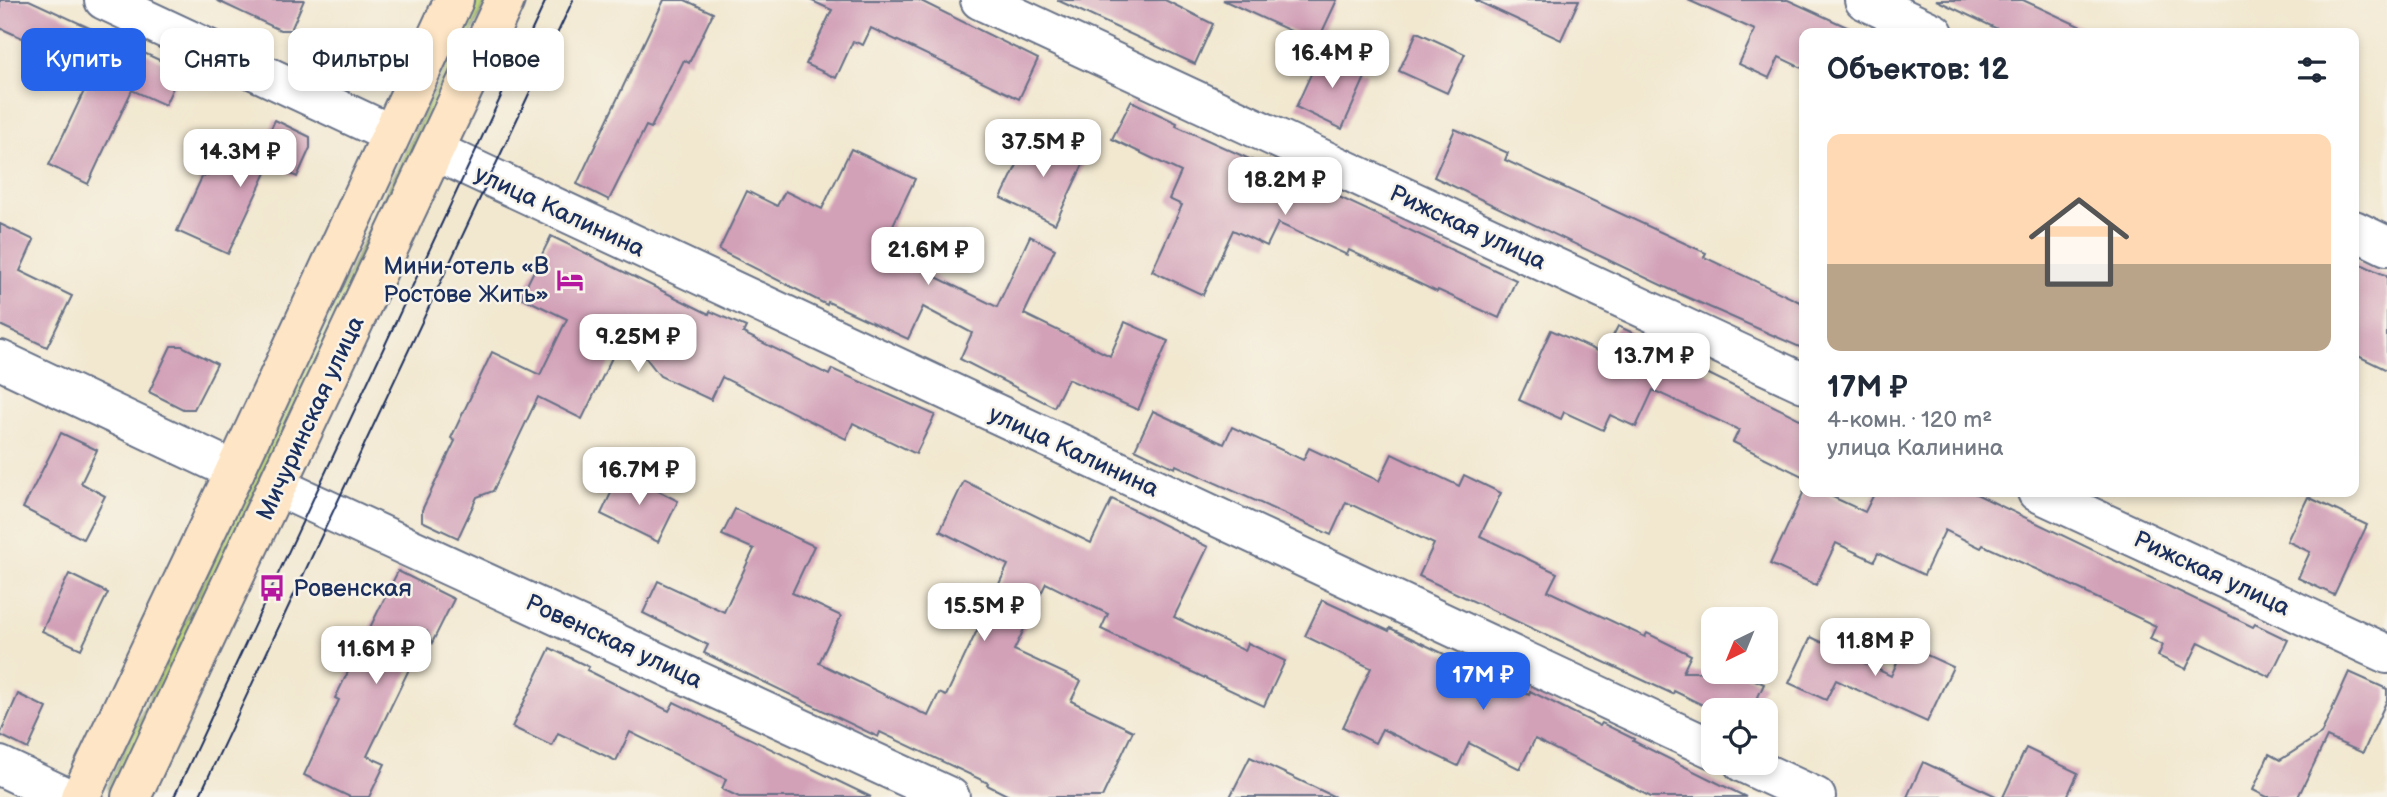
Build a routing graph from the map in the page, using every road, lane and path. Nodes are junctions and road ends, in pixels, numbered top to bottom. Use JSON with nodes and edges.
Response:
{"nodes":[{"id":1,"x":103,"y":0,"type":"edge"},
{"id":2,"x":454,"y":0,"type":"edge"},
{"id":3,"x":505,"y":0,"type":"edge"},
{"id":4,"x":980,"y":0,"type":"edge"},
{"id":5,"x":1864,"y":0,"type":"edge"},
{"id":6,"x":1923,"y":28,"type":"edge"},
{"id":7,"x":391,"y":134,"type":"junction"},
{"id":8,"x":435,"y":151,"type":"junction"},
{"id":9,"x":2359,"y":232,"type":"edge"},
{"id":10,"x":2387,"y":246,"type":"edge"},
{"id":11,"x":0,"y":360,"type":"edge"},
{"id":12,"x":1799,"y":381,"type":"edge"},
{"id":13,"x":235,"y":471,"type":"junction"},
{"id":14,"x":278,"y":487,"type":"junction"},
{"id":15,"x":2048,"y":497,"type":"edge"},
{"id":16,"x":2387,"y":654,"type":"edge"},
{"id":17,"x":1701,"y":743,"type":"edge"},
{"id":18,"x":0,"y":766,"type":"edge"},
{"id":19,"x":1769,"y":775,"type":"edge"},
{"id":20,"x":66,"y":797,"type":"edge"},
{"id":21,"x":80,"y":797,"type":"edge"},
{"id":22,"x":131,"y":797,"type":"edge"},
{"id":23,"x":950,"y":797,"type":"edge"},
{"id":24,"x":1816,"y":797,"type":"edge"}],
"edges":[{"from":1,"to":7,"type":"street"},
{"from":2,"to":7,"type":"main road","name":"Мичуринская улица"},
{"from":3,"to":8,"type":"main road","name":"Мичуринская улица"},
{"from":4,"to":12,"type":"street","name":"Рижская улица"},
{"from":5,"to":6,"type":"street"},
{"from":7,"to":13,"type":"main road","name":"Мичуринская улица"},
{"from":8,"to":14,"type":"main road","name":"Мичуринская улица"},
{"from":8,"to":17,"type":"street","name":"улица Калинина"},
{"from":9,"to":10,"type":"street"},
{"from":11,"to":13,"type":"street"},
{"from":13,"to":21,"type":"main road","name":"Мичуринская улица"},
{"from":14,"to":22,"type":"main road","name":"Мичуринская улица"},
{"from":14,"to":23,"type":"street","name":"Ровенская улица"},
{"from":15,"to":16,"type":"street","name":"Рижская улица"},
{"from":18,"to":20,"type":"street"},
{"from":19,"to":24,"type":"street"}]}
